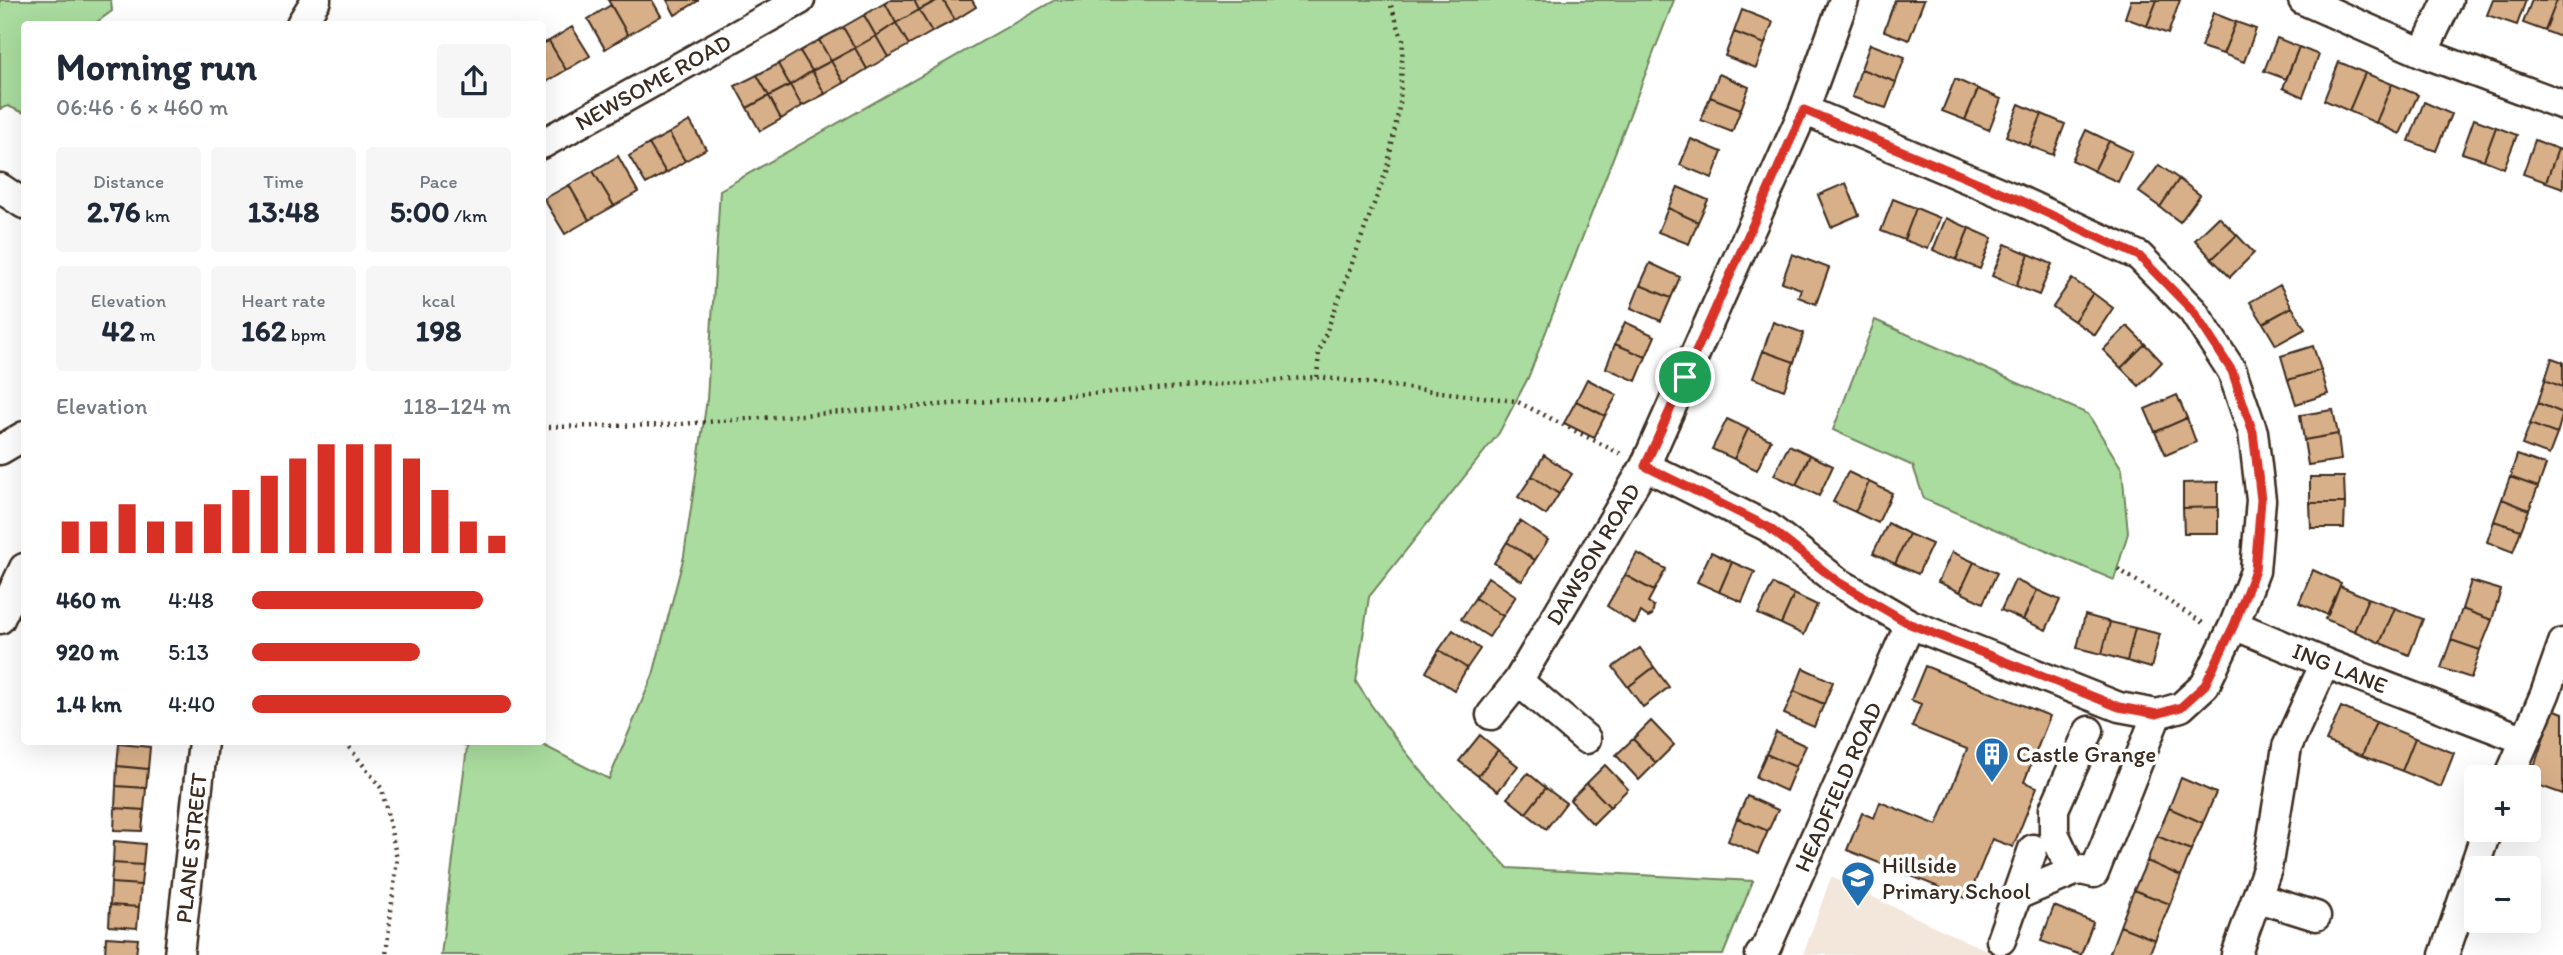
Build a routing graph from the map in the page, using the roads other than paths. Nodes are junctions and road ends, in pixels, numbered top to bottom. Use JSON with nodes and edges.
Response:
{"nodes":[{"id":1,"x":316,"y":0,"type":"edge"},
{"id":2,"x":800,"y":0,"type":"edge"},
{"id":3,"x":1844,"y":0,"type":"edge"},
{"id":4,"x":2303,"y":0,"type":"edge"},
{"id":5,"x":2448,"y":0,"type":"edge"},
{"id":6,"x":303,"y":21,"type":"edge"},
{"id":7,"x":2423,"y":53,"type":"junction"},
{"id":8,"x":2563,"y":105,"type":"edge"},
{"id":9,"x":1804,"y":110,"type":"junction"},
{"id":10,"x":546,"y":142,"type":"edge"},
{"id":11,"x":0,"y":188,"type":"edge"},
{"id":12,"x":21,"y":202,"type":"edge"},
{"id":13,"x":21,"y":438,"type":"edge"},
{"id":14,"x":0,"y":450,"type":"edge"},
{"id":15,"x":1645,"y":466,"type":"junction"},
{"id":16,"x":21,"y":574,"type":"edge"},
{"id":17,"x":0,"y":619,"type":"edge"},
{"id":18,"x":1910,"y":624,"type":"junction"},
{"id":19,"x":2231,"y":632,"type":"junction"},
{"id":20,"x":2563,"y":643,"type":"edge"},
{"id":21,"x":2325,"y":663,"type":"junction"},
{"id":22,"x":1518,"y":681,"type":"junction"},
{"id":23,"x":2554,"y":697,"type":"edge"},
{"id":24,"x":2157,"y":714,"type":"junction"},
{"id":25,"x":1491,"y":715,"type":"dead end"},
{"id":26,"x":2089,"y":731,"type":"dead end"},
{"id":27,"x":1586,"y":739,"type":"dead end"},
{"id":28,"x":2525,"y":740,"type":"junction"},
{"id":29,"x":203,"y":745,"type":"edge"},
{"id":30,"x":2514,"y":765,"type":"edge"},
{"id":31,"x":2483,"y":842,"type":"edge"},
{"id":32,"x":2033,"y":849,"type":"dead end"},
{"id":33,"x":2083,"y":872,"type":"junction"},
{"id":34,"x":2017,"y":895,"type":"junction"},
{"id":35,"x":2258,"y":898,"type":"junction"},
{"id":36,"x":2316,"y":916,"type":"dead end"},
{"id":37,"x":2001,"y":940,"type":"dead end"},
{"id":38,"x":1765,"y":953,"type":"edge"},
{"id":39,"x":179,"y":955,"type":"edge"},
{"id":40,"x":2236,"y":955,"type":"edge"},
{"id":41,"x":2444,"y":955,"type":"edge"}],
"edges":[{"from":1,"to":6,"type":"street"},
{"from":2,"to":10,"type":"street","name":"NEWSOME ROAD"},
{"from":3,"to":9,"type":"street","name":"DAWSON ROAD"},
{"from":4,"to":7,"type":"street"},
{"from":5,"to":7,"type":"street"},
{"from":7,"to":8,"type":"street"},
{"from":9,"to":15,"type":"street","name":"DAWSON ROAD"},
{"from":9,"to":19,"type":"street"},
{"from":11,"to":12,"type":"street"},
{"from":13,"to":14,"type":"street"},
{"from":15,"to":18,"type":"street"},
{"from":15,"to":22,"type":"street","name":"DAWSON ROAD"},
{"from":16,"to":17,"type":"street"},
{"from":18,"to":24,"type":"street"},
{"from":18,"to":38,"type":"street","name":"HEADFIELD ROAD"},
{"from":19,"to":21,"type":"street","name":"ING LANE"},
{"from":19,"to":24,"type":"street"},
{"from":20,"to":23,"type":"street"},
{"from":21,"to":28,"type":"street","name":"ING LANE"},
{"from":21,"to":35,"type":"street"},
{"from":22,"to":25,"type":"street","name":"DAWSON ROAD"},
{"from":22,"to":27,"type":"street"},
{"from":23,"to":28,"type":"street"},
{"from":24,"to":33,"type":"street"},
{"from":26,"to":33,"type":"street"},
{"from":28,"to":30,"type":"street"},
{"from":29,"to":39,"type":"street","name":"PLANE STREET"},
{"from":31,"to":41,"type":"street"},
{"from":32,"to":34,"type":"street"},
{"from":33,"to":34,"type":"street"},
{"from":34,"to":37,"type":"street"},
{"from":35,"to":36,"type":"street"},
{"from":35,"to":40,"type":"street"}]}
